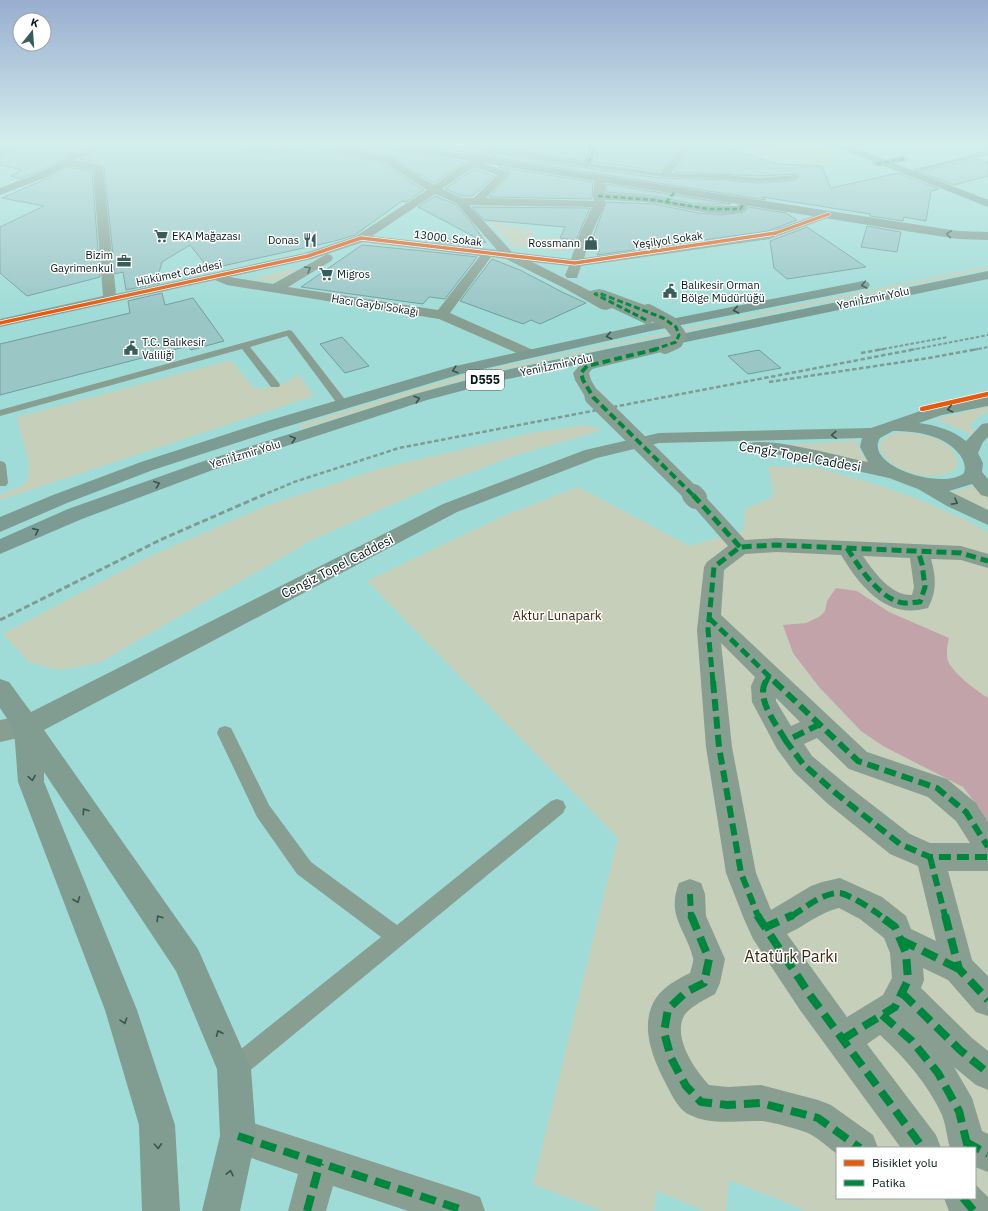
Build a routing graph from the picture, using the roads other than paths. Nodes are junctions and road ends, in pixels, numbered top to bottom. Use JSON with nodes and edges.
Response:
{"nodes":[{"id":1,"x":101,"y":199,"type":"edge"},
{"id":2,"x":422,"y":199,"type":"edge"},
{"id":3,"x":454,"y":199,"type":"edge"},
{"id":4,"x":480,"y":199,"type":"edge"},
{"id":5,"x":669,"y":199,"type":"edge"},
{"id":6,"x":730,"y":199,"type":"edge"},
{"id":7,"x":974,"y":199,"type":"edge"},
{"id":8,"x":599,"y":200,"type":"junction"},
{"id":9,"x":460,"y":201,"type":"junction"},
{"id":10,"x":477,"y":201,"type":"junction"},
{"id":11,"x":666,"y":202,"type":"junction"},
{"id":12,"x":744,"y":204,"type":"dead end"},
{"id":13,"x":988,"y":204,"type":"edge"},
{"id":14,"x":829,"y":214,"type":"junction"},
{"id":15,"x":988,"y":236,"type":"edge"},
{"id":16,"x":361,"y":238,"type":"junction"},
{"id":17,"x":488,"y":253,"type":"junction"},
{"id":18,"x":508,"y":256,"type":"junction"},
{"id":19,"x":575,"y":263,"type":"junction"},
{"id":20,"x":986,"y":268,"type":"edge"},
{"id":21,"x":930,"y":272,"type":"dead end"},
{"id":22,"x":222,"y":279,"type":"junction"},
{"id":23,"x":876,"y":282,"type":"dead end"},
{"id":24,"x":569,"y":285,"type":"junction"},
{"id":25,"x":274,"y":289,"type":"junction"},
{"id":26,"x":110,"y":298,"type":"junction"},
{"id":27,"x":606,"y":306,"type":"dead end"},
{"id":28,"x":442,"y":315,"type":"junction"},
{"id":29,"x":647,"y":316,"type":"dead end"},
{"id":30,"x":0,"y":323,"type":"edge"},
{"id":31,"x":0,"y":332,"type":"edge"},
{"id":32,"x":244,"y":346,"type":"junction"},
{"id":33,"x":528,"y":353,"type":"junction"},
{"id":34,"x":275,"y":385,"type":"dead end"},
{"id":35,"x":988,"y":401,"type":"edge"},
{"id":36,"x":343,"y":404,"type":"junction"},
{"id":37,"x":0,"y":412,"type":"edge"},
{"id":38,"x":892,"y":426,"type":"junction"},
{"id":39,"x":988,"y":428,"type":"edge"},
{"id":40,"x":873,"y":434,"type":"junction"},
{"id":41,"x":659,"y":438,"type":"junction"},
{"id":42,"x":969,"y":453,"type":"junction"},
{"id":43,"x":0,"y":465,"type":"edge"},
{"id":44,"x":892,"y":473,"type":"junction"},
{"id":45,"x":973,"y":473,"type":"junction"},
{"id":46,"x":2,"y":483,"type":"dead end"},
{"id":47,"x":922,"y":484,"type":"junction"},
{"id":48,"x":988,"y":490,"type":"edge"},
{"id":49,"x":988,"y":518,"type":"edge"},
{"id":50,"x":0,"y":525,"type":"edge"},
{"id":51,"x":0,"y":547,"type":"edge"},
{"id":52,"x":740,"y":547,"type":"junction"},
{"id":53,"x":847,"y":548,"type":"junction"},
{"id":54,"x":918,"y":551,"type":"junction"},
{"id":55,"x":988,"y":561,"type":"edge"},
{"id":56,"x":709,"y":618,"type":"junction"},
{"id":57,"x":769,"y":676,"type":"junction"},
{"id":58,"x":0,"y":689,"type":"edge"},
{"id":59,"x":820,"y":724,"type":"junction"},
{"id":60,"x":14,"y":728,"type":"edge"},
{"id":61,"x":225,"y":733,"type":"dead end"},
{"id":62,"x":786,"y":740,"type":"junction"},
{"id":63,"x":557,"y":807,"type":"dead end"},
{"id":64,"x":988,"y":847,"type":"edge"},
{"id":65,"x":988,"y":857,"type":"edge"},
{"id":66,"x":930,"y":858,"type":"junction"},
{"id":67,"x":690,"y":894,"type":"dead end"},
{"id":68,"x":764,"y":928,"type":"junction"},
{"id":69,"x":397,"y":937,"type":"junction"},
{"id":70,"x":901,"y":940,"type":"junction"},
{"id":71,"x":959,"y":969,"type":"junction"},
{"id":72,"x":988,"y":1000,"type":"edge"},
{"id":73,"x":892,"y":1004,"type":"junction"},
{"id":74,"x":843,"y":1040,"type":"junction"},
{"id":75,"x":234,"y":1069,"type":"junction"},
{"id":76,"x":988,"y":1073,"type":"edge"},
{"id":77,"x":238,"y":1136,"type":"junction"},
{"id":78,"x":859,"y":1147,"type":"edge"},
{"id":79,"x":922,"y":1147,"type":"edge"},
{"id":80,"x":974,"y":1147,"type":"edge"},
{"id":81,"x":320,"y":1163,"type":"junction"},
{"id":82,"x":964,"y":1199,"type":"edge"},
{"id":83,"x":161,"y":1211,"type":"edge"},
{"id":84,"x":221,"y":1211,"type":"edge"},
{"id":85,"x":307,"y":1211,"type":"edge"},
{"id":86,"x":466,"y":1211,"type":"edge"},
{"id":87,"x":974,"y":1211,"type":"edge"}],
"edges":[{"from":1,"to":26,"type":"street"},
{"from":2,"to":16,"type":"street"},
{"from":3,"to":9,"type":"street"},
{"from":4,"to":10,"type":"street"},
{"from":5,"to":11,"type":"street"},
{"from":6,"to":14,"type":"main road"},
{"from":7,"to":13,"type":"highway"},
{"from":8,"to":10,"type":"street"},
{"from":8,"to":11,"type":"street"},
{"from":8,"to":19,"type":"street"},
{"from":9,"to":10,"type":"street"},
{"from":9,"to":18,"type":"street"},
{"from":11,"to":12,"type":"street"},
{"from":15,"to":14,"type":"main road","one_way":true},
{"from":14,"to":19,"type":"street","name":"Yeşilyol Sokak"},
{"from":16,"to":17,"type":"street","name":"13000. Sokak"},
{"from":16,"to":22,"type":"street","name":"Hükümet Caddesi"},
{"from":25,"to":16,"type":"street","one_way":true},
{"from":17,"to":18,"type":"street","name":"13000. Sokak"},
{"from":17,"to":28,"type":"street"},
{"from":18,"to":19,"type":"street","name":"Yeşilyol Sokak"},
{"from":18,"to":24,"type":"street"},
{"from":19,"to":24,"type":"street"},
{"from":20,"to":21,"type":"highway","name":"Yeni İzmir Yolu","number":"D555"},
{"from":51,"to":20,"type":"highway","name":"Yeni İzmir Yolu","number":"D555","one_way":true},
{"from":22,"to":25,"type":"street","name":"Hacı Gaybı Sokağı"},
{"from":22,"to":26,"type":"street","name":"Hükümet Caddesi"},
{"from":22,"to":31,"type":"street"},
{"from":23,"to":33,"type":"highway","name":"Yeni İzmir Yolu","number":"D555","one_way":true},
{"from":24,"to":27,"type":"street"},
{"from":25,"to":28,"type":"street","name":"Hacı Gaybı Sokağı"},
{"from":26,"to":30,"type":"street","name":"Hükümet Caddesi"},
{"from":28,"to":33,"type":"street","name":"Hacı Gaybı Sokağı"},
{"from":29,"to":52,"type":"street","bridge":true},
{"from":32,"to":34,"type":"lane"},
{"from":32,"to":36,"type":"lane"},
{"from":32,"to":37,"type":"lane"},
{"from":33,"to":36,"type":"highway","name":"Yeni İzmir Yolu","number":"D555","one_way":true},
{"from":35,"to":38,"type":"main road","one_way":true},
{"from":36,"to":50,"type":"highway","name":"Yeni İzmir Yolu","number":"D555"},
{"from":38,"to":40,"type":"main road","name":"Cengiz Topel Caddesi"},
{"from":38,"to":42,"type":"main road","name":"Cengiz Topel Caddesi"},
{"from":39,"to":42,"type":"main road"},
{"from":40,"to":41,"type":"main road","name":"Cengiz Topel Caddesi","one_way":true},
{"from":40,"to":44,"type":"main road","name":"Cengiz Topel Caddesi"},
{"from":41,"to":44,"type":"main road","name":"Cengiz Topel Caddesi"},
{"from":41,"to":60,"type":"main road","name":"Cengiz Topel Caddesi"},
{"from":42,"to":45,"type":"main road"},
{"from":43,"to":46,"type":"lane"},
{"from":44,"to":47,"type":"main road","name":"Cengiz Topel Caddesi"},
{"from":45,"to":47,"type":"main road","name":"Cengiz Topel Caddesi"},
{"from":45,"to":48,"type":"main road"},
{"from":47,"to":49,"type":"main road","name":"Cengiz Topel Caddesi","one_way":true},
{"from":52,"to":53,"type":"street"},
{"from":52,"to":56,"type":"street"},
{"from":53,"to":54,"type":"street"},
{"from":53,"to":54,"type":"street"},
{"from":54,"to":55,"type":"street"},
{"from":56,"to":57,"type":"street"},
{"from":56,"to":68,"type":"street"},
{"from":57,"to":59,"type":"street"},
{"from":57,"to":62,"type":"street"},
{"from":58,"to":60,"type":"main road"},
{"from":59,"to":62,"type":"street"},
{"from":59,"to":64,"type":"street"},
{"from":75,"to":60,"type":"main road","one_way":true},
{"from":60,"to":83,"type":"main road","one_way":true},
{"from":61,"to":69,"type":"lane"},
{"from":62,"to":66,"type":"street"},
{"from":63,"to":69,"type":"lane"},
{"from":65,"to":66,"type":"street"},
{"from":66,"to":71,"type":"street"},
{"from":67,"to":78,"type":"street"},
{"from":68,"to":70,"type":"street"},
{"from":68,"to":74,"type":"street"},
{"from":69,"to":75,"type":"lane"},
{"from":70,"to":71,"type":"street"},
{"from":70,"to":73,"type":"street"},
{"from":71,"to":72,"type":"street"},
{"from":73,"to":74,"type":"street"},
{"from":73,"to":76,"type":"street"},
{"from":73,"to":80,"type":"street"},
{"from":74,"to":79,"type":"street"},
{"from":75,"to":77,"type":"main road"},
{"from":77,"to":81,"type":"street"},
{"from":84,"to":77,"type":"main road","one_way":true},
{"from":81,"to":85,"type":"street"},
{"from":81,"to":86,"type":"street"},
{"from":82,"to":87,"type":"street"}]}
